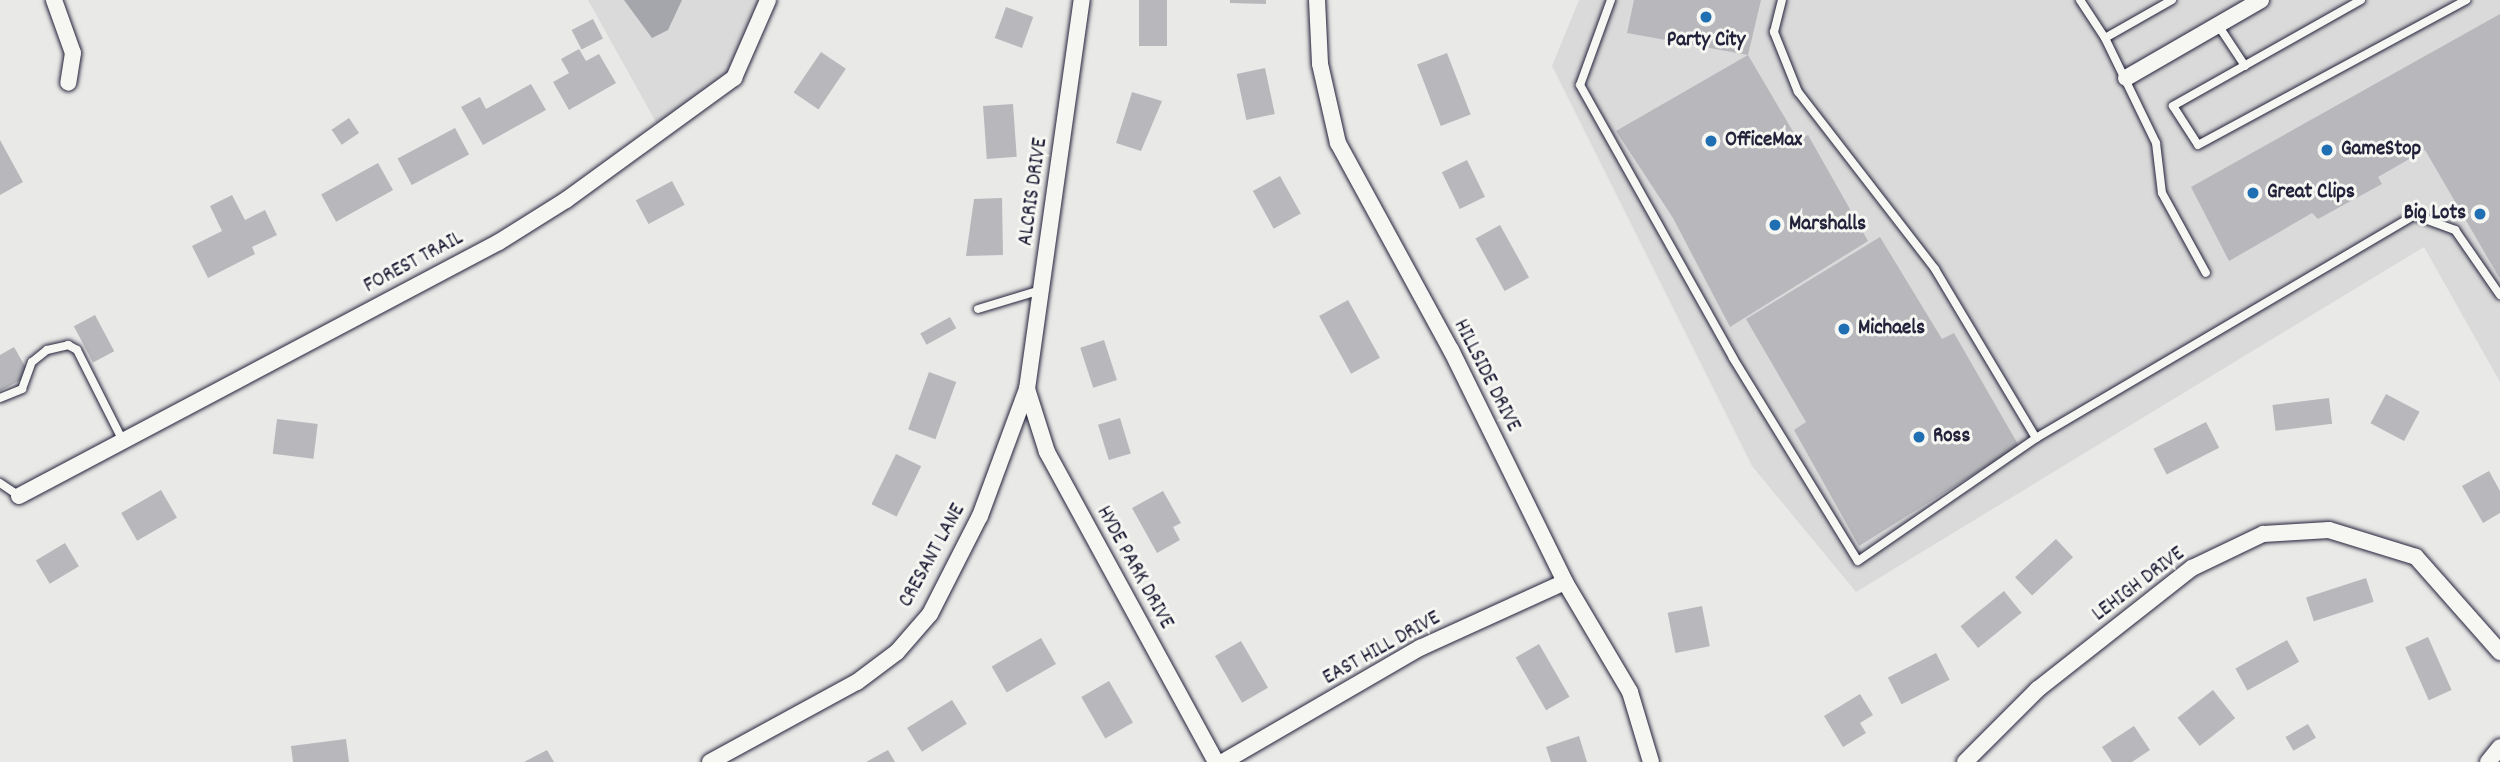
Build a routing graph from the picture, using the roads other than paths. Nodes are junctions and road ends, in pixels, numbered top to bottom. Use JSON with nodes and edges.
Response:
{"nodes":[{"id":1,"x":54,"y":0,"type":"edge"},
{"id":2,"x":768,"y":0,"type":"edge"},
{"id":3,"x":1082,"y":0,"type":"edge"},
{"id":4,"x":1317,"y":0,"type":"edge"},
{"id":5,"x":1611,"y":0,"type":"edge"},
{"id":6,"x":1782,"y":0,"type":"edge"},
{"id":7,"x":2080,"y":0,"type":"edge"},
{"id":8,"x":2172,"y":0,"type":"edge"},
{"id":9,"x":2261,"y":0,"type":"edge"},
{"id":10,"x":2361,"y":0,"type":"edge"},
{"id":11,"x":2466,"y":0,"type":"edge"},
{"id":12,"x":2218,"y":25,"type":"junction"},
{"id":13,"x":2105,"y":38,"type":"junction"},
{"id":14,"x":2245,"y":65,"type":"junction"},
{"id":15,"x":2126,"y":78,"type":"junction"},
{"id":16,"x":68,"y":83,"type":"dead end"},
{"id":17,"x":2206,"y":273,"type":"dead end"},
{"id":18,"x":1041,"y":290,"type":"junction"},
{"id":19,"x":2500,"y":295,"type":"edge"},
{"id":20,"x":978,"y":309,"type":"dead end"},
{"id":21,"x":1027,"y":389,"type":"junction"},
{"id":22,"x":0,"y":398,"type":"edge"},
{"id":23,"x":2036,"y":438,"type":"junction"},
{"id":24,"x":123,"y":441,"type":"junction"},
{"id":25,"x":0,"y":483,"type":"edge"},
{"id":26,"x":19,"y":496,"type":"joint"},
{"id":27,"x":1565,"y":582,"type":"junction"},
{"id":28,"x":2500,"y":652,"type":"edge"},
{"id":29,"x":2500,"y":747,"type":"edge"},
{"id":30,"x":710,"y":762,"type":"edge"},
{"id":31,"x":1216,"y":762,"type":"edge"},
{"id":32,"x":1223,"y":762,"type":"edge"},
{"id":33,"x":1651,"y":762,"type":"edge"},
{"id":34,"x":1965,"y":762,"type":"edge"},
{"id":35,"x":2488,"y":762,"type":"edge"}],
"edges":[{"from":1,"to":16,"type":"street"},
{"from":2,"to":24,"type":"street","name":"FOREST TRAIL"},
{"from":3,"to":18,"type":"street","name":"ALCRIS DRIVE"},
{"from":4,"to":27,"type":"street","name":"HILLSIDE DRIVE"},
{"from":5,"to":23,"type":"lane"},
{"from":6,"to":23,"type":"lane"},
{"from":7,"to":13,"type":"lane"},
{"from":8,"to":13,"type":"lane"},
{"from":9,"to":12,"type":"street"},
{"from":10,"to":14,"type":"lane"},
{"from":11,"to":14,"type":"lane"},
{"from":12,"to":14,"type":"lane"},
{"from":12,"to":15,"type":"street"},
{"from":13,"to":15,"type":"lane"},
{"from":15,"to":17,"type":"lane"},
{"from":18,"to":20,"type":"lane"},
{"from":18,"to":21,"type":"street","name":"ALCRIS DRIVE"},
{"from":19,"to":23,"type":"lane"},
{"from":21,"to":30,"type":"street","name":"CRESANT LANE"},
{"from":21,"to":31,"type":"street","name":"HYDE PARK DRIVE"},
{"from":22,"to":24,"type":"lane"},
{"from":24,"to":26,"type":"street","name":"FOREST TRAIL"},
{"from":25,"to":26,"type":"lane"},
{"from":27,"to":32,"type":"street","name":"EAST HILL DRIVE"},
{"from":27,"to":33,"type":"street","name":"HILLSIDE DRIVE"},
{"from":28,"to":34,"type":"street","name":"LEHIGH DRIVE"},
{"from":29,"to":35,"type":"street"}]}
